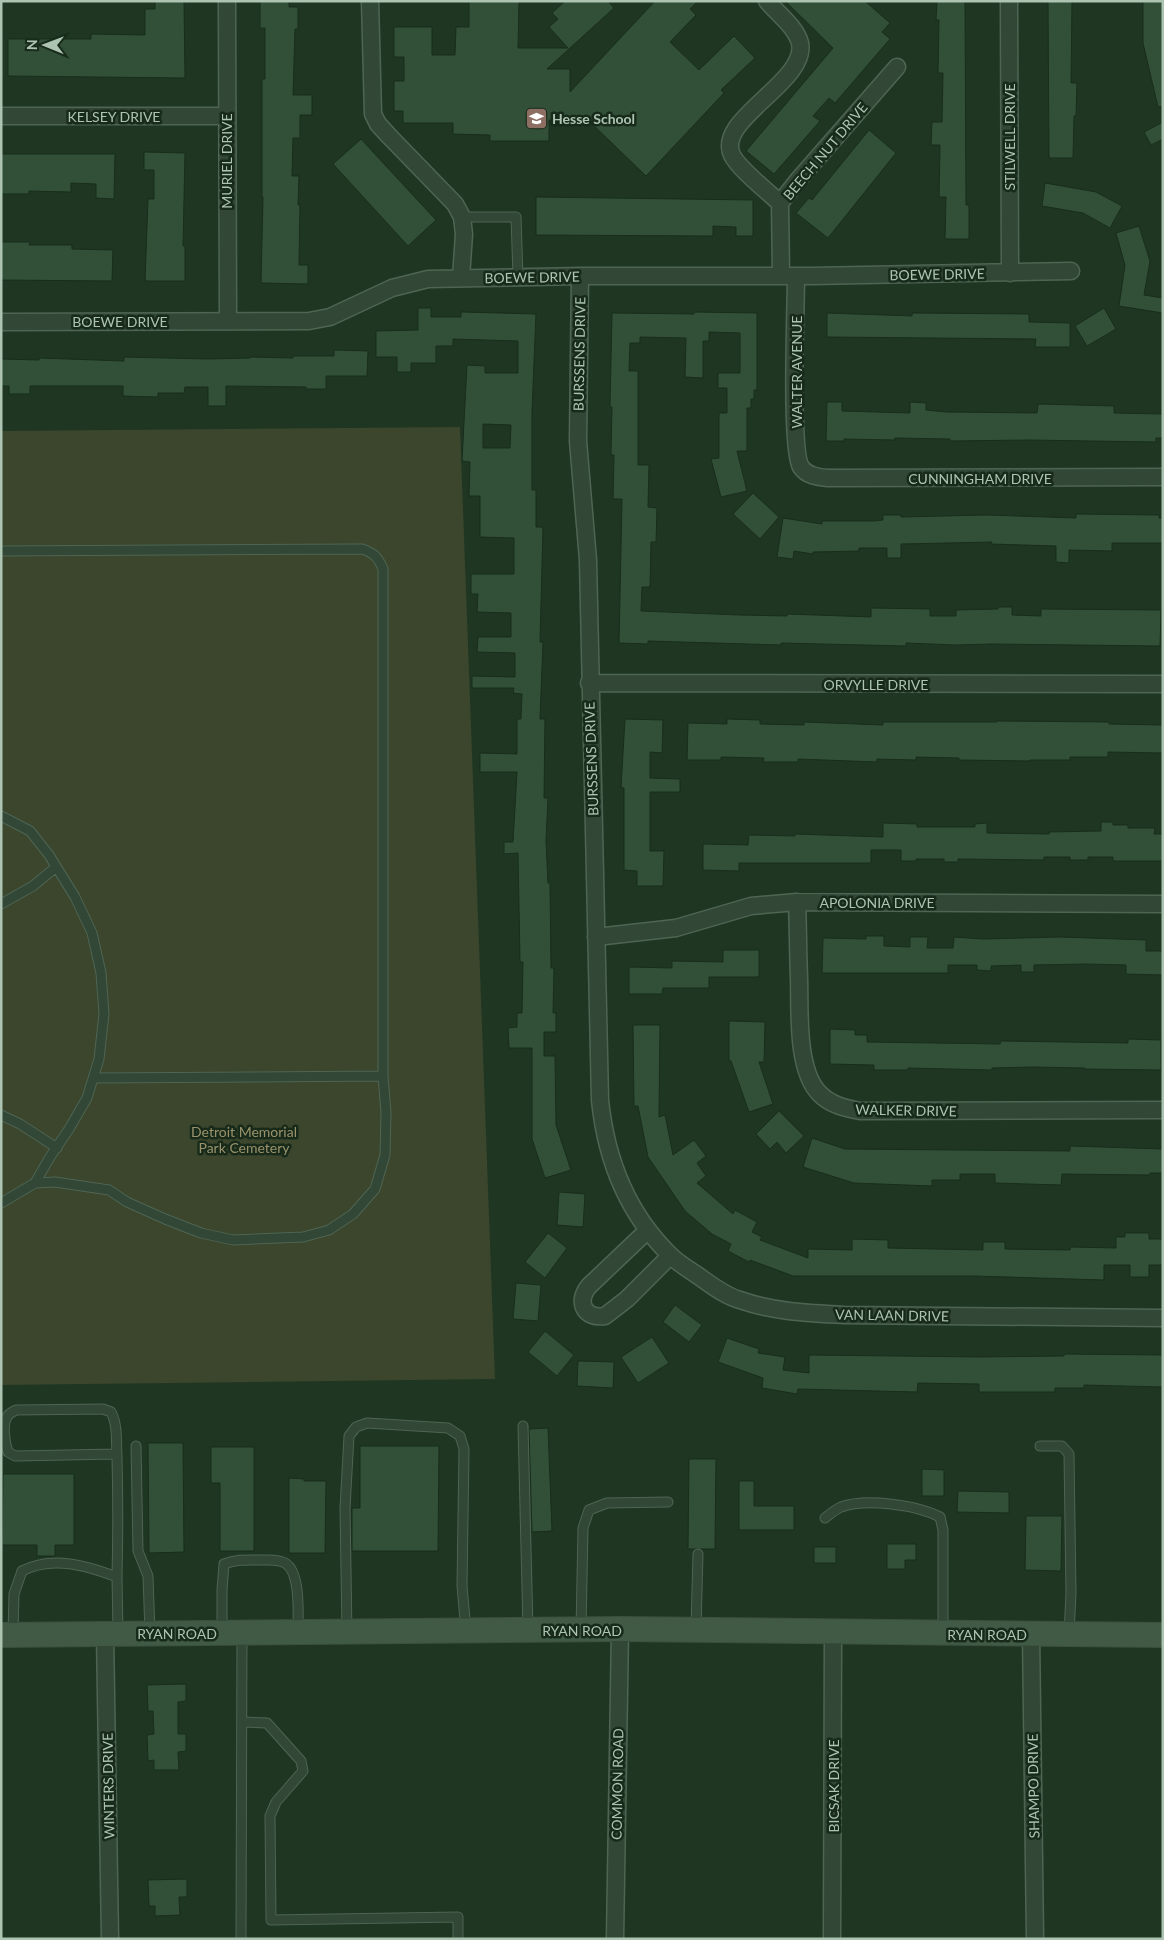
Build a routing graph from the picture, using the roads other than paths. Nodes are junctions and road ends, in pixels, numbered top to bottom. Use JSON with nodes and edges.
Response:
{"nodes":[{"id":1,"x":227,"y":1,"type":"edge"},
{"id":2,"x":370,"y":1,"type":"edge"},
{"id":3,"x":767,"y":1,"type":"edge"},
{"id":4,"x":1009,"y":1,"type":"edge"},
{"id":5,"x":897,"y":67,"type":"dead end"},
{"id":6,"x":1,"y":116,"type":"edge"},
{"id":7,"x":226,"y":116,"type":"junction"},
{"id":8,"x":780,"y":203,"type":"junction"},
{"id":9,"x":462,"y":217,"type":"junction"},
{"id":10,"x":1072,"y":270,"type":"dead end"},
{"id":11,"x":1010,"y":273,"type":"junction"},
{"id":12,"x":580,"y":276,"type":"junction"},
{"id":13,"x":789,"y":276,"type":"junction"},
{"id":14,"x":518,"y":277,"type":"junction"},
{"id":15,"x":461,"y":278,"type":"junction"},
{"id":16,"x":228,"y":321,"type":"junction"},
{"id":17,"x":1,"y":322,"type":"edge"},
{"id":18,"x":801,"y":468,"type":"joint"},
{"id":19,"x":1163,"y":477,"type":"edge"},
{"id":20,"x":1,"y":551,"type":"edge"},
{"id":21,"x":589,"y":683,"type":"junction"},
{"id":22,"x":1163,"y":684,"type":"edge"},
{"id":23,"x":1,"y":816,"type":"edge"},
{"id":24,"x":56,"y":867,"type":"junction"},
{"id":25,"x":797,"y":902,"type":"junction"},
{"id":26,"x":1,"y":904,"type":"edge"},
{"id":27,"x":1163,"y":904,"type":"edge"},
{"id":28,"x":596,"y":937,"type":"junction"},
{"id":29,"x":383,"y":1076,"type":"junction"},
{"id":30,"x":94,"y":1078,"type":"junction"},
{"id":31,"x":1163,"y":1110,"type":"edge"},
{"id":32,"x":1,"y":1115,"type":"edge"},
{"id":33,"x":57,"y":1148,"type":"junction"},
{"id":34,"x":35,"y":1183,"type":"junction"},
{"id":35,"x":1,"y":1203,"type":"edge"},
{"id":36,"x":648,"y":1230,"type":"junction"},
{"id":37,"x":670,"y":1256,"type":"junction"},
{"id":38,"x":1163,"y":1318,"type":"edge"},
{"id":39,"x":523,"y":1426,"type":"dead end"},
{"id":40,"x":136,"y":1446,"type":"dead end"},
{"id":41,"x":1040,"y":1446,"type":"dead end"},
{"id":42,"x":116,"y":1454,"type":"junction"},
{"id":43,"x":668,"y":1502,"type":"dead end"},
{"id":44,"x":825,"y":1518,"type":"dead end"},
{"id":45,"x":698,"y":1554,"type":"dead end"},
{"id":46,"x":117,"y":1577,"type":"junction"},
{"id":47,"x":620,"y":1629,"type":"junction"},
{"id":48,"x":528,"y":1630,"type":"junction"},
{"id":49,"x":581,"y":1630,"type":"junction"},
{"id":50,"x":696,"y":1630,"type":"junction"},
{"id":51,"x":466,"y":1631,"type":"junction"},
{"id":52,"x":347,"y":1632,"type":"junction"},
{"id":53,"x":232,"y":1633,"type":"junction"},
{"id":54,"x":298,"y":1633,"type":"junction"},
{"id":55,"x":834,"y":1633,"type":"junction"},
{"id":56,"x":943,"y":1633,"type":"junction"},
{"id":57,"x":111,"y":1634,"type":"junction"},
{"id":58,"x":150,"y":1634,"type":"junction"},
{"id":59,"x":1031,"y":1634,"type":"junction"},
{"id":60,"x":1069,"y":1634,"type":"junction"},
{"id":61,"x":7,"y":1635,"type":"edge"},
{"id":62,"x":1163,"y":1635,"type":"edge"},
{"id":63,"x":242,"y":1722,"type":"junction"},
{"id":64,"x":110,"y":1939,"type":"edge"},
{"id":65,"x":241,"y":1939,"type":"edge"},
{"id":66,"x":458,"y":1939,"type":"edge"},
{"id":67,"x":615,"y":1939,"type":"edge"},
{"id":68,"x":832,"y":1939,"type":"edge"},
{"id":69,"x":1035,"y":1939,"type":"edge"}],
"edges":[{"from":1,"to":7,"type":"street","name":"MURIEL DRIVE"},
{"from":2,"to":9,"type":"street"},
{"from":3,"to":8,"type":"street"},
{"from":4,"to":11,"type":"street","name":"STILWELL DRIVE"},
{"from":5,"to":8,"type":"street","name":"BEECH NUT DRIVE"},
{"from":6,"to":7,"type":"street","name":"KELSEY DRIVE"},
{"from":7,"to":16,"type":"street","name":"MURIEL DRIVE"},
{"from":8,"to":13,"type":"street","name":"BEECH NUT DRIVE"},
{"from":9,"to":14,"type":"lane"},
{"from":9,"to":15,"type":"street"},
{"from":10,"to":11,"type":"street","name":"BOEWE DRIVE"},
{"from":11,"to":13,"type":"street","name":"BOEWE DRIVE"},
{"from":12,"to":13,"type":"street","name":"BOEWE DRIVE"},
{"from":12,"to":14,"type":"street","name":"BOEWE DRIVE"},
{"from":12,"to":21,"type":"street","name":"BURSSENS DRIVE"},
{"from":13,"to":18,"type":"street","name":"WALTER AVENUE"},
{"from":14,"to":15,"type":"street","name":"BOEWE DRIVE"},
{"from":15,"to":16,"type":"street","name":"BOEWE DRIVE"},
{"from":16,"to":17,"type":"street","name":"BOEWE DRIVE"},
{"from":18,"to":19,"type":"street","name":"CUNNINGHAM DRIVE"},
{"from":20,"to":29,"type":"lane"},
{"from":21,"to":22,"type":"street","name":"ORVYLLE DRIVE"},
{"from":21,"to":28,"type":"street","name":"BURSSENS DRIVE"},
{"from":23,"to":24,"type":"lane"},
{"from":24,"to":26,"type":"lane"},
{"from":24,"to":30,"type":"lane"},
{"from":25,"to":27,"type":"street","name":"APOLONIA DRIVE"},
{"from":25,"to":28,"type":"street","name":"APOLONIA DRIVE"},
{"from":25,"to":31,"type":"street","name":"WALKER DRIVE"},
{"from":28,"to":36,"type":"street","name":"BURSSENS DRIVE"},
{"from":29,"to":30,"type":"lane"},
{"from":29,"to":34,"type":"lane"},
{"from":30,"to":33,"type":"lane"},
{"from":32,"to":33,"type":"lane"},
{"from":33,"to":34,"type":"lane"},
{"from":34,"to":35,"type":"lane"},
{"from":36,"to":37,"type":"street","name":"VAN LAAN DRIVE"},
{"from":36,"to":37,"type":"street"},
{"from":37,"to":38,"type":"street","name":"VAN LAAN DRIVE"},
{"from":39,"to":48,"type":"lane"},
{"from":40,"to":58,"type":"lane"},
{"from":41,"to":60,"type":"lane"},
{"from":42,"to":42,"type":"lane"},
{"from":42,"to":46,"type":"lane"},
{"from":43,"to":49,"type":"lane"},
{"from":44,"to":56,"type":"lane"},
{"from":45,"to":50,"type":"lane"},
{"from":46,"to":57,"type":"lane"},
{"from":46,"to":61,"type":"lane"},
{"from":47,"to":49,"type":"main road","name":"RYAN ROAD"},
{"from":47,"to":50,"type":"main road","name":"RYAN ROAD"},
{"from":47,"to":67,"type":"street","name":"COMMON ROAD"},
{"from":48,"to":49,"type":"main road","name":"RYAN ROAD"},
{"from":48,"to":51,"type":"main road","name":"RYAN ROAD"},
{"from":50,"to":55,"type":"main road","name":"RYAN ROAD"},
{"from":51,"to":52,"type":"main road","name":"RYAN ROAD"},
{"from":51,"to":52,"type":"lane"},
{"from":52,"to":54,"type":"main road","name":"RYAN ROAD"},
{"from":53,"to":54,"type":"main road","name":"RYAN ROAD"},
{"from":53,"to":54,"type":"lane"},
{"from":53,"to":58,"type":"main road","name":"RYAN ROAD"},
{"from":53,"to":63,"type":"lane"},
{"from":55,"to":56,"type":"main road","name":"RYAN ROAD"},
{"from":55,"to":68,"type":"street","name":"BICSAK DRIVE"},
{"from":56,"to":59,"type":"main road","name":"RYAN ROAD"},
{"from":57,"to":58,"type":"main road","name":"RYAN ROAD"},
{"from":57,"to":61,"type":"main road","name":"RYAN ROAD"},
{"from":57,"to":64,"type":"street","name":"WINTERS DRIVE"},
{"from":59,"to":60,"type":"main road","name":"RYAN ROAD"},
{"from":59,"to":69,"type":"street","name":"SHAMPO DRIVE"},
{"from":60,"to":62,"type":"main road","name":"RYAN ROAD"},
{"from":63,"to":65,"type":"lane"},
{"from":63,"to":66,"type":"lane"}]}
